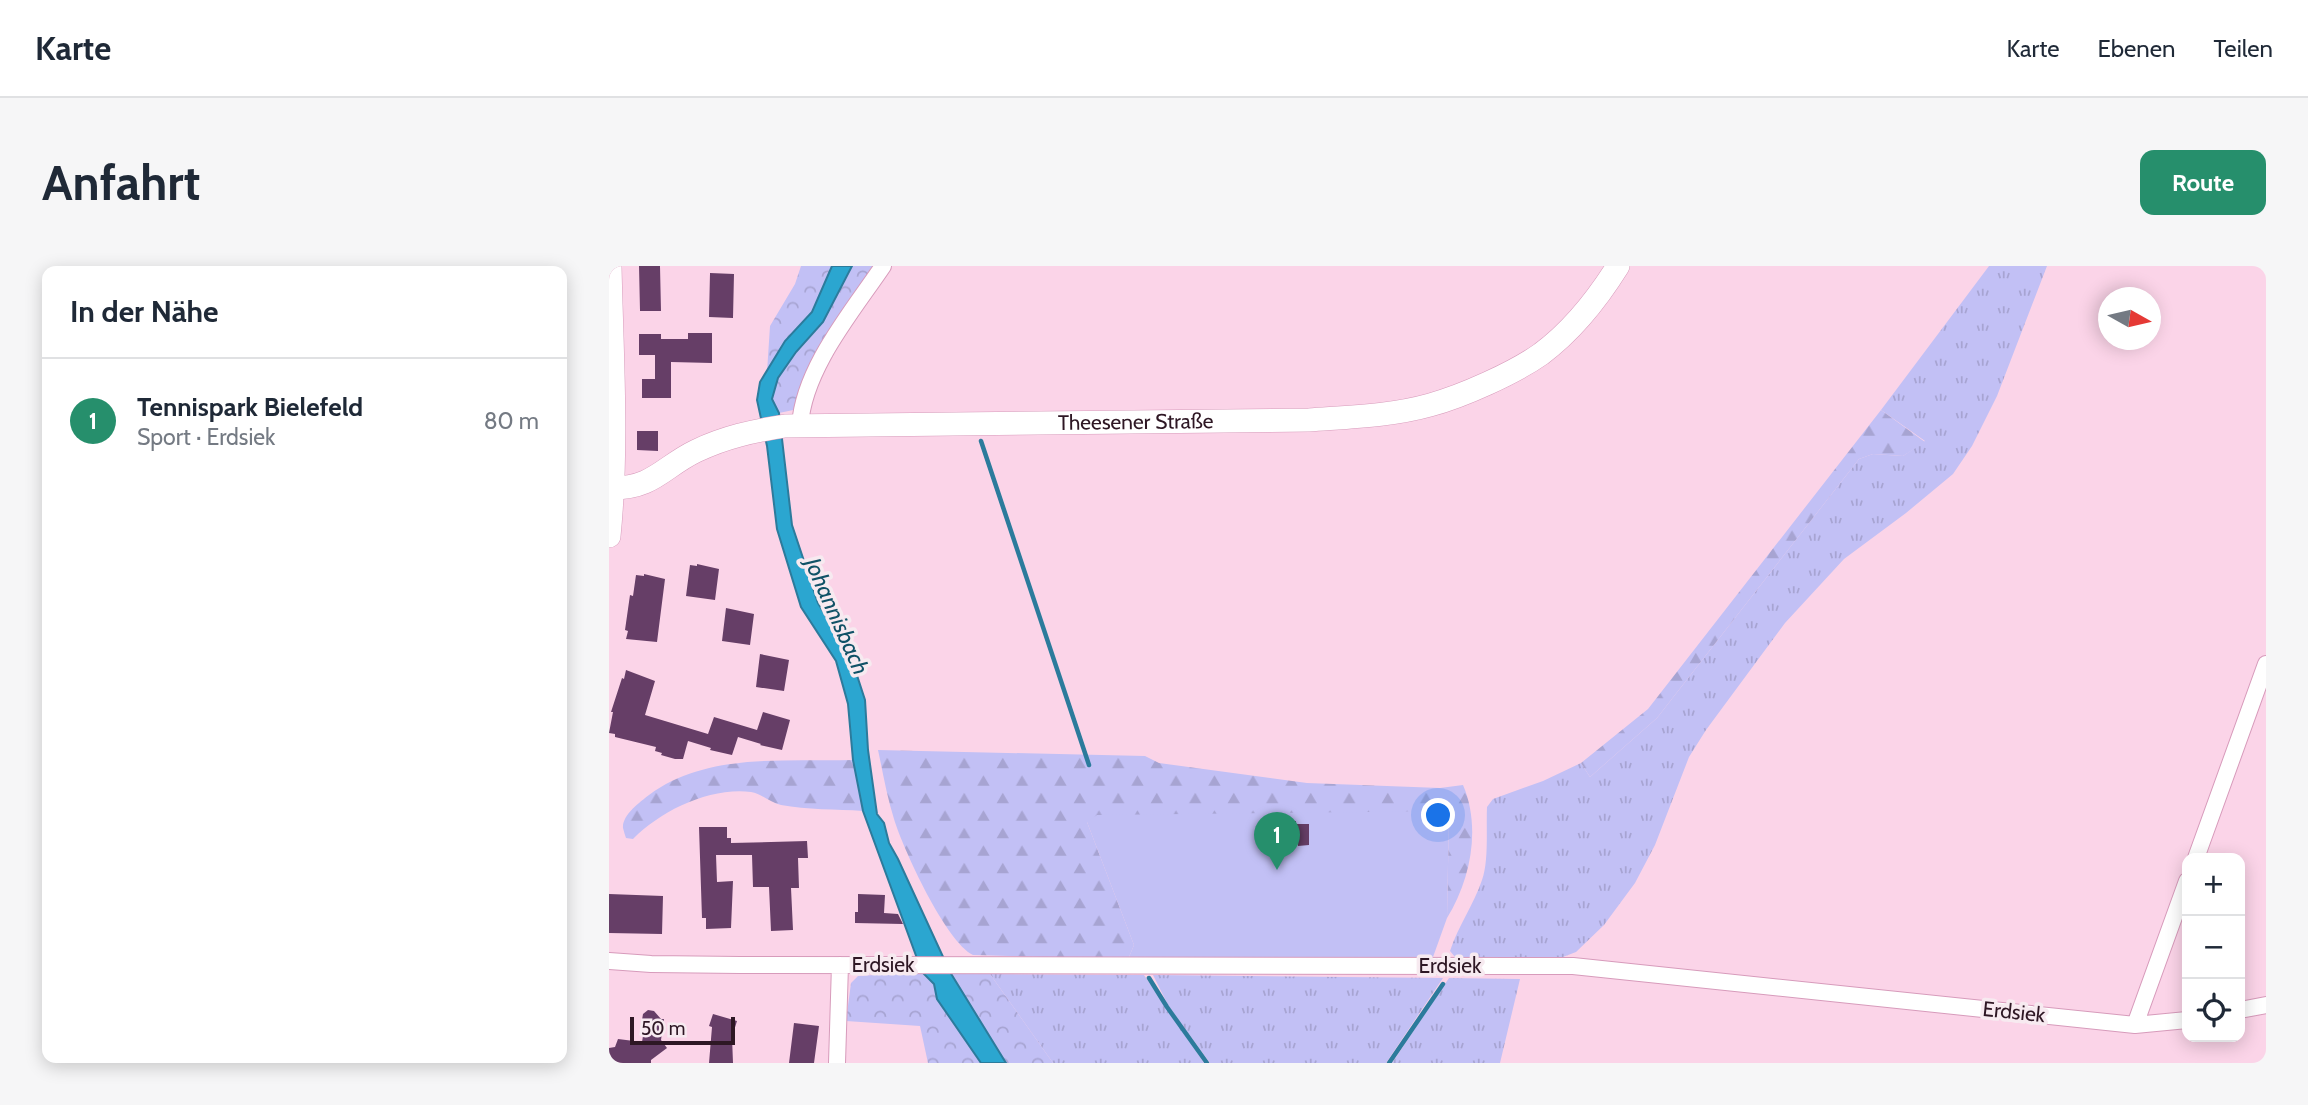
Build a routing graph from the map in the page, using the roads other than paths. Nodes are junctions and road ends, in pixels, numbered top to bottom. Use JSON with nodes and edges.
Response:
{"nodes":[{"id":1,"x":610,"y":266,"type":"edge"},
{"id":2,"x":883,"y":266,"type":"edge"},
{"id":3,"x":1618,"y":266,"type":"edge"},
{"id":4,"x":800,"y":425,"type":"junction"},
{"id":5,"x":613,"y":488,"type":"junction"},
{"id":6,"x":609,"y":537,"type":"edge"},
{"id":7,"x":2266,"y":664,"type":"edge"},
{"id":8,"x":2198,"y":853,"type":"edge"},
{"id":9,"x":2182,"y":895,"type":"edge"},
{"id":10,"x":609,"y":961,"type":"edge"},
{"id":11,"x":840,"y":965,"type":"junction"},
{"id":12,"x":2266,"y":1005,"type":"edge"},
{"id":13,"x":2245,"y":1009,"type":"edge"},
{"id":14,"x":2182,"y":1020,"type":"edge"},
{"id":15,"x":2135,"y":1025,"type":"junction"},
{"id":16,"x":837,"y":1063,"type":"edge"}],
"edges":[{"from":1,"to":5,"type":"street"},
{"from":2,"to":4,"type":"street"},
{"from":3,"to":4,"type":"street","name":"Theesener Straße"},
{"from":4,"to":5,"type":"street","name":"Theesener Straße"},
{"from":5,"to":6,"type":"street"},
{"from":7,"to":8,"type":"street"},
{"from":9,"to":15,"type":"street"},
{"from":10,"to":11,"type":"street","name":"Erdsiek"},
{"from":11,"to":15,"type":"street","name":"Erdsiek"},
{"from":11,"to":16,"type":"street"},
{"from":12,"to":13,"type":"street"},
{"from":14,"to":15,"type":"street","name":"Erdsiek"}]}
